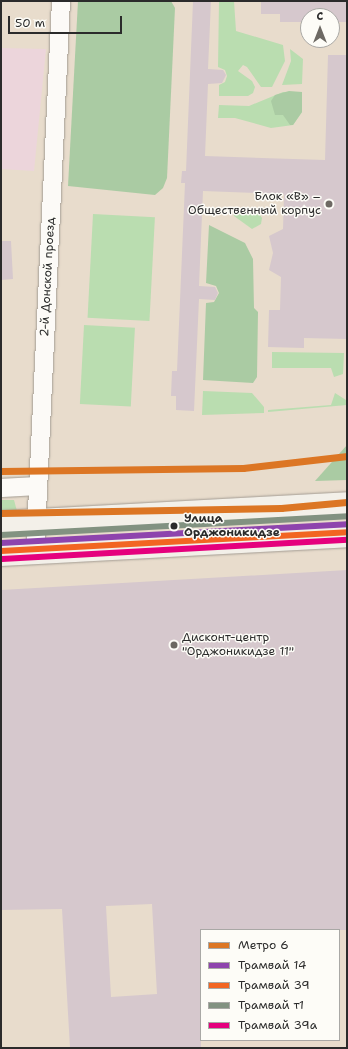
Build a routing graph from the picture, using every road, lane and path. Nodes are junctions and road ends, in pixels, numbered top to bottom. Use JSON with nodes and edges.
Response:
{"nodes":[{"id":1,"x":61,"y":1,"type":"edge"},
{"id":2,"x":38,"y":486,"type":"junction"},
{"id":3,"x":1,"y":488,"type":"edge"},
{"id":4,"x":347,"y":503,"type":"edge"},
{"id":5,"x":36,"y":520,"type":"junction"},
{"id":6,"x":1,"y":522,"type":"edge"},
{"id":7,"x":347,"y":536,"type":"edge"},
{"id":8,"x":35,"y":554,"type":"junction"},
{"id":9,"x":1,"y":555,"type":"edge"}],
"edges":[{"from":1,"to":2,"type":"street","name":"2-й Донской проезд"},
{"from":2,"to":3,"type":"street"},
{"from":2,"to":5,"type":"street","name":"2-й Донской проезд"},
{"from":4,"to":5,"type":"main road"},
{"from":5,"to":6,"type":"main road"},
{"from":5,"to":8,"type":"street","name":"2-й Донской проезд"},
{"from":7,"to":8,"type":"main road"},
{"from":8,"to":9,"type":"main road"}]}
